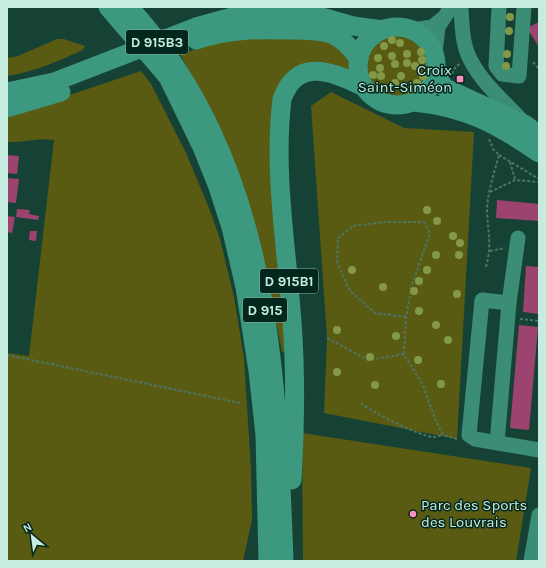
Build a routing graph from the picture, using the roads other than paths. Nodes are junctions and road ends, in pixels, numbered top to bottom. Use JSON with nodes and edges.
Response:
{"nodes":[{"id":1,"x":93,"y":7,"type":"edge"},
{"id":2,"x":108,"y":7,"type":"edge"},
{"id":3,"x":461,"y":7,"type":"edge"},
{"id":4,"x":500,"y":7,"type":"edge"},
{"id":5,"x":527,"y":8,"type":"edge"},
{"id":6,"x":306,"y":10,"type":"edge"},
{"id":7,"x":446,"y":13,"type":"edge"},
{"id":8,"x":128,"y":21,"type":"edge"},
{"id":9,"x":383,"y":30,"type":"junction"},
{"id":10,"x":412,"y":30,"type":"junction"},
{"id":11,"x":435,"y":54,"type":"junction"},
{"id":12,"x":359,"y":58,"type":"junction"},
{"id":13,"x":169,"y":79,"type":"junction"},
{"id":14,"x":440,"y":82,"type":"junction"},
{"id":15,"x":364,"y":87,"type":"junction"},
{"id":16,"x":7,"y":92,"type":"edge"},
{"id":17,"x":178,"y":100,"type":"joint"},
{"id":18,"x":414,"y":102,"type":"junction"},
{"id":19,"x":7,"y":108,"type":"edge"},
{"id":20,"x":533,"y":130,"type":"edge"},
{"id":21,"x":539,"y":153,"type":"edge"},
{"id":22,"x":518,"y":238,"type":"dead end"},
{"id":23,"x":508,"y":310,"type":"junction"},
{"id":24,"x":497,"y":443,"type":"junction"},
{"id":25,"x":539,"y":450,"type":"edge"},
{"id":26,"x":539,"y":515,"type":"edge"},
{"id":27,"x":268,"y":561,"type":"edge"},
{"id":28,"x":284,"y":561,"type":"edge"},
{"id":29,"x":288,"y":561,"type":"edge"},
{"id":30,"x":531,"y":561,"type":"edge"}],
"edges":[{"from":1,"to":8,"type":"main road","number":"D 915B3"},
{"from":2,"to":8,"type":"main road","number":"D 915"},
{"from":3,"to":20,"type":"street"},
{"from":4,"to":5,"type":"street"},
{"from":6,"to":9,"type":"main road"},
{"from":6,"to":16,"type":"main road","number":"D 915B3"},
{"from":7,"to":10,"type":"street"},
{"from":7,"to":11,"type":"street"},
{"from":8,"to":13,"type":"main road","number":"D 915B3"},
{"from":8,"to":13,"type":"main road","number":"D 915"},
{"from":9,"to":10,"type":"main road"},
{"from":9,"to":12,"type":"main road"},
{"from":10,"to":11,"type":"main road"},
{"from":11,"to":14,"type":"main road"},
{"from":12,"to":15,"type":"main road"},
{"from":12,"to":19,"type":"main road"},
{"from":13,"to":17,"type":"main road","number":"D 915B3"},
{"from":13,"to":28,"type":"main road","number":"D 915"},
{"from":14,"to":18,"type":"main road"},
{"from":14,"to":20,"type":"main road"},
{"from":15,"to":18,"type":"main road"},
{"from":15,"to":29,"type":"main road","number":"D 915B1"},
{"from":17,"to":27,"type":"main road","number":"D 915"},
{"from":18,"to":21,"type":"main road"},
{"from":22,"to":23,"type":"street"},
{"from":23,"to":24,"type":"street"},
{"from":23,"to":24,"type":"street"},
{"from":24,"to":25,"type":"street"},
{"from":26,"to":30,"type":"street"}]}
